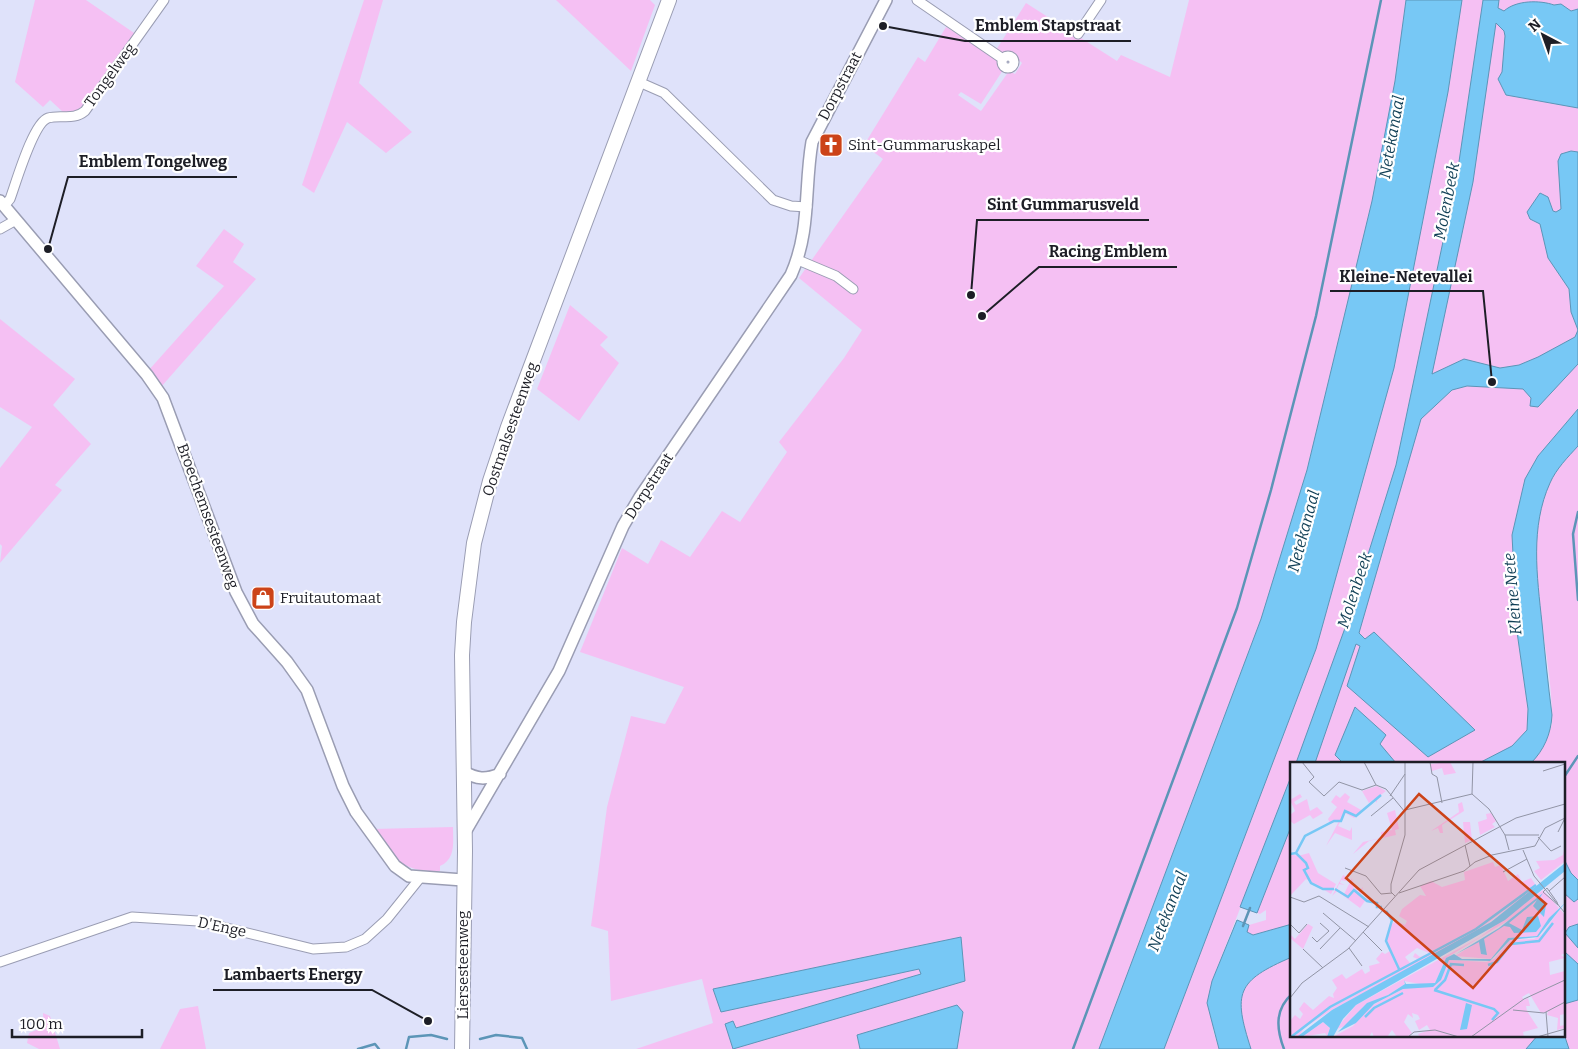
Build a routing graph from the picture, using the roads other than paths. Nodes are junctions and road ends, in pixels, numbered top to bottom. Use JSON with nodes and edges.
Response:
{"nodes":[{"id":1,"x":164,"y":0,"type":"edge"},
{"id":2,"x":670,"y":0,"type":"edge"},
{"id":3,"x":886,"y":0,"type":"edge"},
{"id":4,"x":917,"y":0,"type":"edge"},
{"id":5,"x":1101,"y":0,"type":"edge"},
{"id":6,"x":1078,"y":34,"type":"dead end"},
{"id":7,"x":1003,"y":59,"type":"dead end"},
{"id":8,"x":639,"y":82,"type":"junction"},
{"id":9,"x":2,"y":203,"type":"edge"},
{"id":10,"x":807,"y":207,"type":"junction"},
{"id":11,"x":16,"y":220,"type":"junction"},
{"id":12,"x":0,"y":229,"type":"edge"},
{"id":13,"x":798,"y":260,"type":"junction"},
{"id":14,"x":853,"y":289,"type":"dead end"},
{"id":15,"x":464,"y":772,"type":"junction"},
{"id":16,"x":500,"y":774,"type":"junction"},
{"id":17,"x":492,"y":784,"type":"junction"},
{"id":18,"x":464,"y":787,"type":"junction"},
{"id":19,"x":465,"y":832,"type":"junction"},
{"id":20,"x":420,"y":878,"type":"junction"},
{"id":21,"x":463,"y":880,"type":"junction"},
{"id":22,"x":0,"y":962,"type":"edge"},
{"id":23,"x":462,"y":1049,"type":"edge"}],
"edges":[{"from":1,"to":9,"type":"street","name":"Tongelweg"},
{"from":2,"to":8,"type":"main road","name":"Oostmalsesteenweg"},
{"from":3,"to":10,"type":"street","name":"Dorpstraat"},
{"from":4,"to":7,"type":"street"},
{"from":5,"to":6,"type":"street"},
{"from":8,"to":10,"type":"street"},
{"from":8,"to":15,"type":"main road","name":"Oostmalsesteenweg"},
{"from":9,"to":11,"type":"street","name":"Broechemsesteenweg"},
{"from":10,"to":13,"type":"street","name":"Dorpstraat"},
{"from":11,"to":12,"type":"street"},
{"from":11,"to":20,"type":"street","name":"Broechemsesteenweg"},
{"from":13,"to":14,"type":"street"},
{"from":13,"to":16,"type":"street","name":"Dorpstraat"},
{"from":15,"to":16,"type":"street"},
{"from":15,"to":18,"type":"main road","name":"Oostmalsesteenweg"},
{"from":16,"to":17,"type":"street","name":"Dorpstraat"},
{"from":17,"to":18,"type":"street"},
{"from":17,"to":19,"type":"street","name":"Dorpstraat"},
{"from":18,"to":19,"type":"main road","name":"Oostmalsesteenweg"},
{"from":19,"to":21,"type":"main road","name":"Oostmalsesteenweg"},
{"from":20,"to":21,"type":"street","name":"Broechemsesteenweg"},
{"from":20,"to":22,"type":"street","name":"D'Enge"},
{"from":21,"to":23,"type":"main road","name":"Liersesteenweg"}]}
